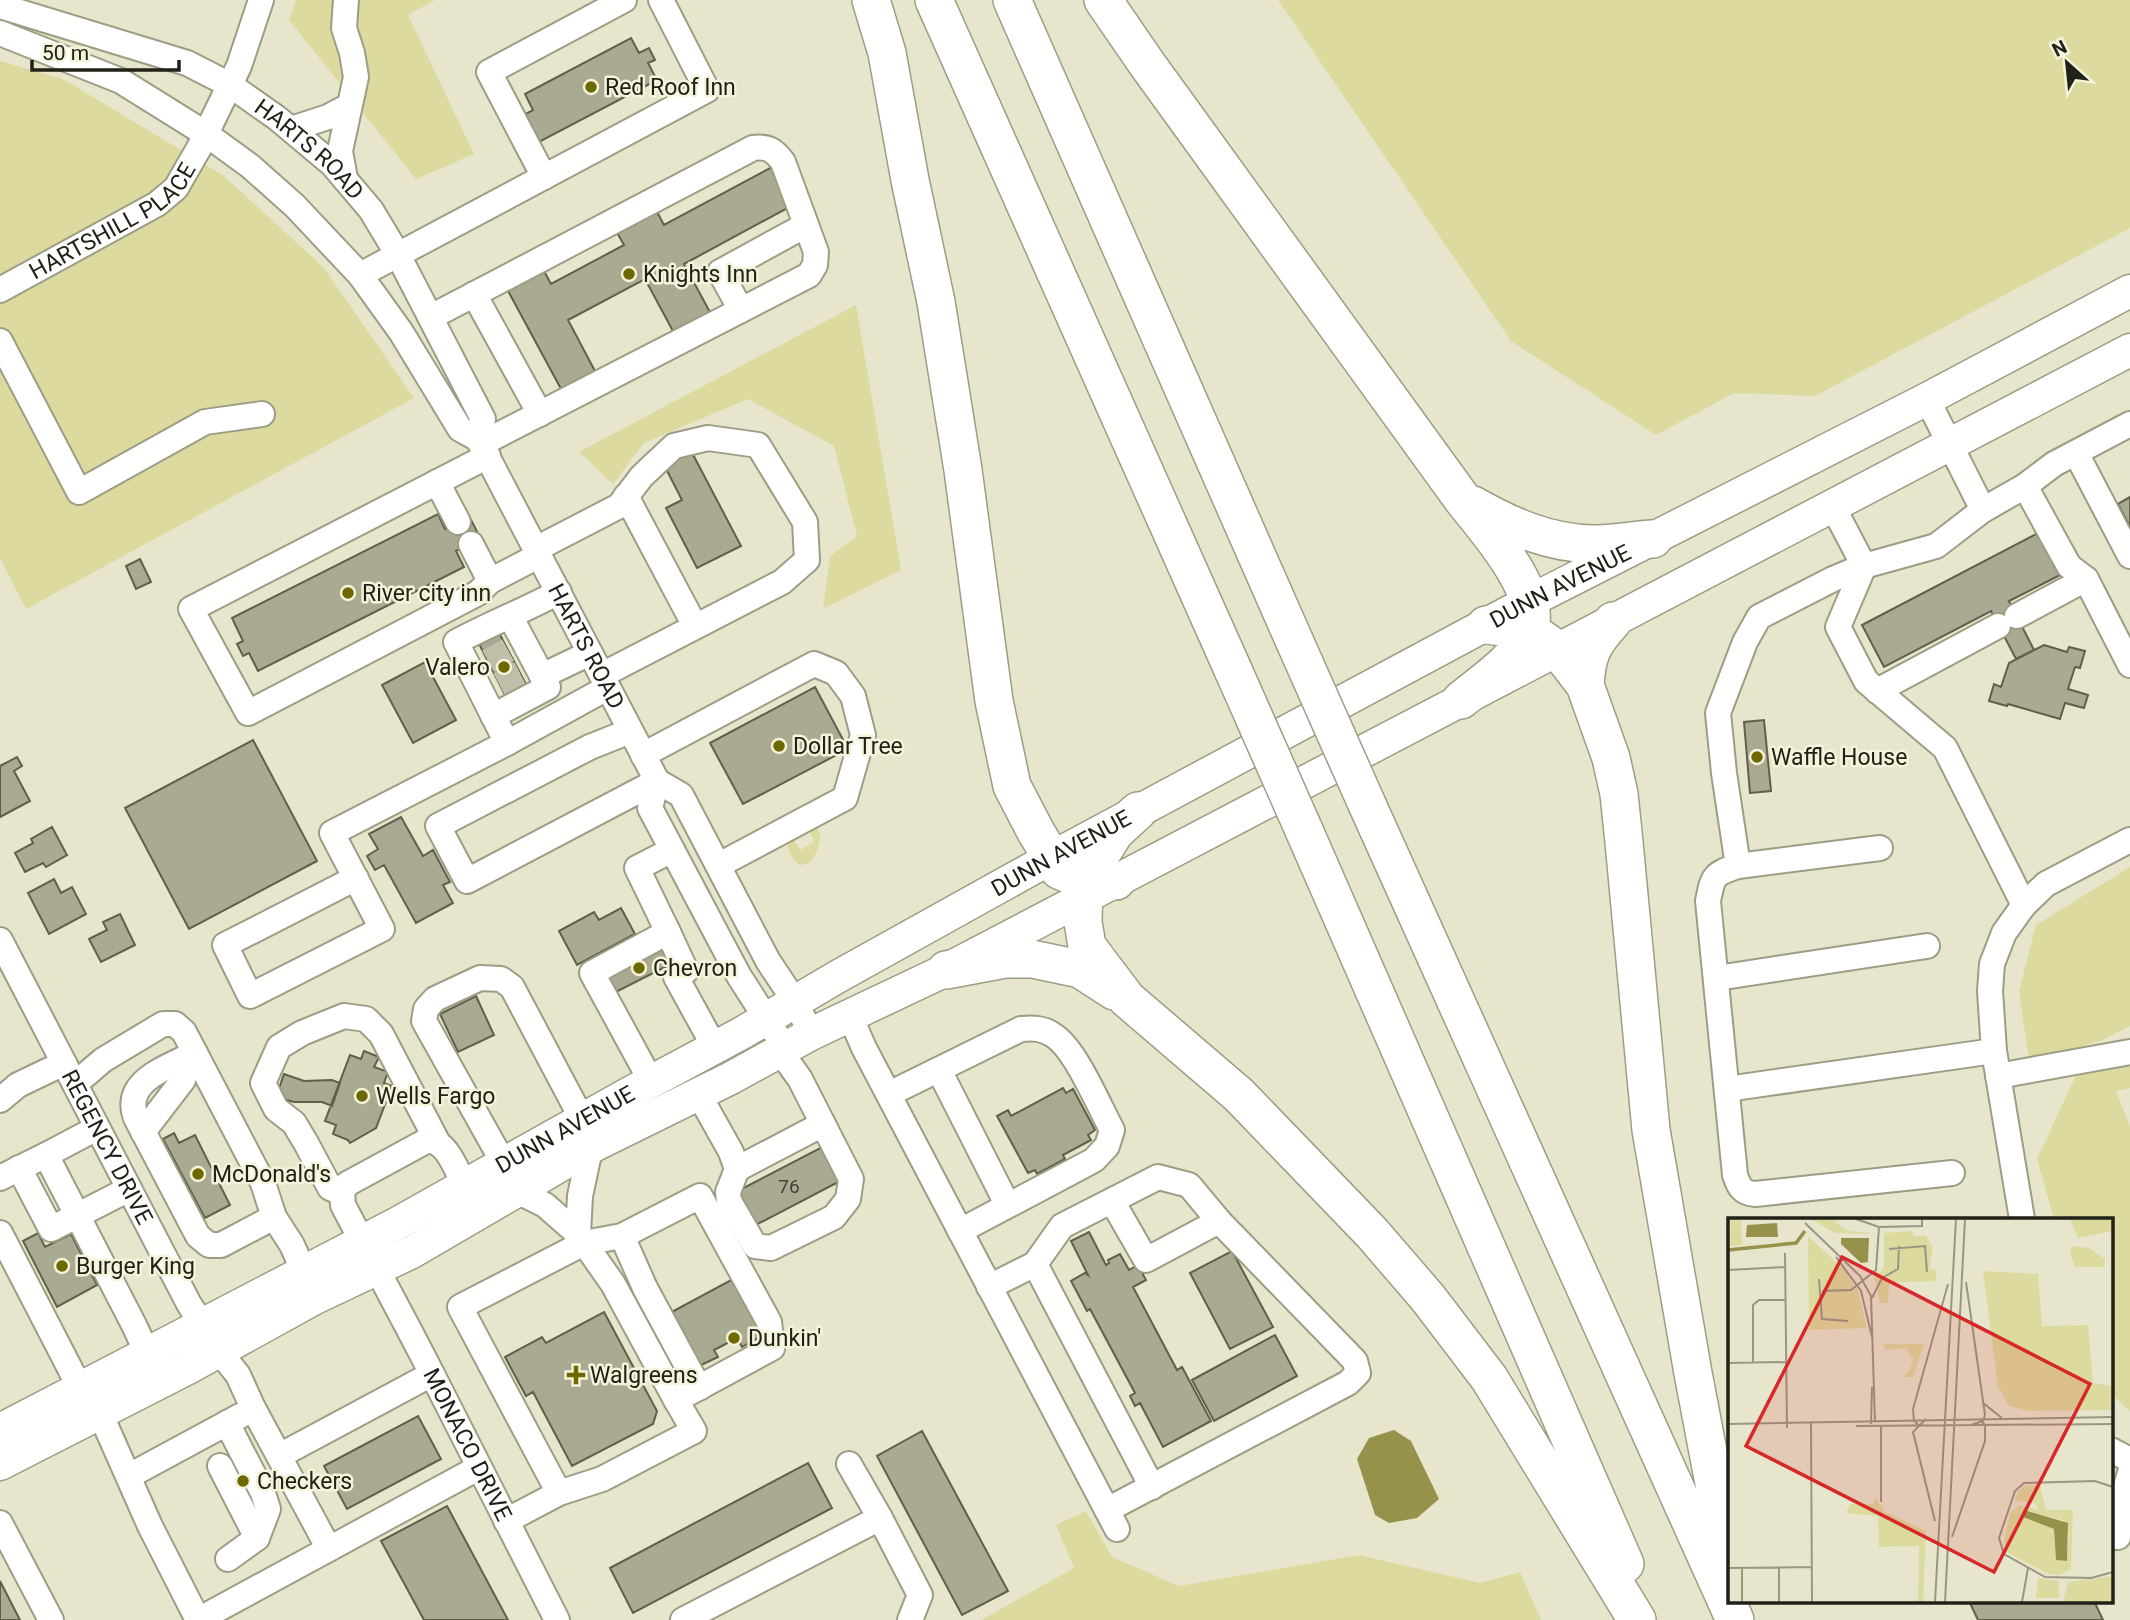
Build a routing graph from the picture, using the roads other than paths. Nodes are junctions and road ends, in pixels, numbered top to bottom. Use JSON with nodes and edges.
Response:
{"nodes":[{"id":1,"x":261,"y":0,"type":"edge"},
{"id":2,"x":346,"y":0,"type":"edge"},
{"id":3,"x":624,"y":0,"type":"edge"},
{"id":4,"x":661,"y":0,"type":"edge"},
{"id":5,"x":871,"y":0,"type":"edge"},
{"id":6,"x":934,"y":0,"type":"edge"},
{"id":7,"x":1012,"y":0,"type":"edge"},
{"id":8,"x":1103,"y":0,"type":"edge"},
{"id":9,"x":0,"y":6,"type":"edge"},
{"id":10,"x":0,"y":33,"type":"edge"},
{"id":11,"x":230,"y":85,"type":"junction"},
{"id":12,"x":349,"y":106,"type":"junction"},
{"id":13,"x":291,"y":129,"type":"junction"},
{"id":14,"x":206,"y":134,"type":"junction"},
{"id":15,"x":544,"y":177,"type":"junction"},
{"id":16,"x":345,"y":179,"type":"junction"},
{"id":17,"x":806,"y":225,"type":"junction"},
{"id":18,"x":398,"y":255,"type":"junction"},
{"id":19,"x":360,"y":275,"type":"junction"},
{"id":20,"x":0,"y":290,"type":"edge"},
{"id":21,"x":2130,"y":291,"type":"edge"},
{"id":22,"x":474,"y":294,"type":"junction"},
{"id":23,"x":741,"y":310,"type":"junction"},
{"id":24,"x":431,"y":317,"type":"junction"},
{"id":25,"x":0,"y":341,"type":"edge"},
{"id":26,"x":2130,"y":350,"type":"edge"},
{"id":27,"x":1927,"y":399,"type":"junction"},
{"id":28,"x":262,"y":414,"type":"dead end"},
{"id":29,"x":540,"y":414,"type":"junction"},
{"id":30,"x":2130,"y":424,"type":"edge"},
{"id":31,"x":1950,"y":444,"type":"junction"},
{"id":32,"x":482,"y":446,"type":"junction"},
{"id":33,"x":2076,"y":453,"type":"junction"},
{"id":34,"x":437,"y":482,"type":"junction"},
{"id":35,"x":2025,"y":486,"type":"junction"},
{"id":36,"x":626,"y":496,"type":"junction"},
{"id":37,"x":1463,"y":500,"type":"junction"},
{"id":38,"x":1832,"y":505,"type":"junction"},
{"id":39,"x":1983,"y":510,"type":"junction"},
{"id":40,"x":458,"y":522,"type":"dead end"},
{"id":41,"x":1653,"y":539,"type":"junction"},
{"id":42,"x":471,"y":544,"type":"dead end"},
{"id":43,"x":538,"y":552,"type":"junction"},
{"id":44,"x":2130,"y":556,"type":"edge"},
{"id":45,"x":1864,"y":566,"type":"junction"},
{"id":46,"x":2086,"y":579,"type":"junction"},
{"id":47,"x":490,"y":581,"type":"junction"},
{"id":48,"x":559,"y":593,"type":"junction"},
{"id":49,"x":510,"y":616,"type":"junction"},
{"id":50,"x":1613,"y":621,"type":"junction"},
{"id":51,"x":1486,"y":625,"type":"joint"},
{"id":52,"x":695,"y":626,"type":"junction"},
{"id":53,"x":1538,"y":627,"type":"junction"},
{"id":54,"x":590,"y":653,"type":"junction"},
{"id":55,"x":497,"y":656,"type":"junction"},
{"id":56,"x":2130,"y":665,"type":"edge"},
{"id":57,"x":520,"y":681,"type":"junction"},
{"id":58,"x":604,"y":681,"type":"junction"},
{"id":59,"x":1585,"y":685,"type":"junction"},
{"id":60,"x":1877,"y":691,"type":"junction"},
{"id":61,"x":1461,"y":700,"type":"joint"},
{"id":62,"x":493,"y":716,"type":"junction"},
{"id":63,"x":552,"y":718,"type":"junction"},
{"id":64,"x":630,"y":731,"type":"junction"},
{"id":65,"x":507,"y":743,"type":"junction"},
{"id":66,"x":643,"y":755,"type":"junction"},
{"id":67,"x":657,"y":781,"type":"junction"},
{"id":68,"x":1138,"y":811,"type":"junction"},
{"id":69,"x":2130,"y":840,"type":"edge"},
{"id":70,"x":1880,"y":848,"type":"dead end"},
{"id":71,"x":672,"y":850,"type":"junction"},
{"id":72,"x":1737,"y":856,"type":"junction"},
{"id":73,"x":1051,"y":858,"type":"junction"},
{"id":74,"x":719,"y":865,"type":"junction"},
{"id":75,"x":355,"y":878,"type":"junction"},
{"id":76,"x":1095,"y":887,"type":"junction"},
{"id":77,"x":2024,"y":905,"type":"junction"},
{"id":78,"x":668,"y":932,"type":"junction"},
{"id":79,"x":0,"y":940,"type":"edge"},
{"id":80,"x":1927,"y":946,"type":"dead end"},
{"id":81,"x":946,"y":970,"type":"junction"},
{"id":82,"x":1717,"y":978,"type":"junction"},
{"id":83,"x":1127,"y":999,"type":"junction"},
{"id":84,"x":796,"y":1003,"type":"junction"},
{"id":85,"x":850,"y":1016,"type":"junction"},
{"id":86,"x":766,"y":1018,"type":"junction"},
{"id":87,"x":792,"y":1044,"type":"junction"},
{"id":88,"x":715,"y":1048,"type":"junction"},
{"id":89,"x":1994,"y":1051,"type":"junction"},
{"id":90,"x":2130,"y":1052,"type":"edge"},
{"id":91,"x":188,"y":1057,"type":"junction"},
{"id":92,"x":939,"y":1070,"type":"junction"},
{"id":93,"x":70,"y":1074,"type":"junction"},
{"id":94,"x":1998,"y":1076,"type":"junction"},
{"id":95,"x":652,"y":1083,"type":"junction"},
{"id":96,"x":1727,"y":1089,"type":"junction"},
{"id":97,"x":698,"y":1093,"type":"junction"},
{"id":98,"x":889,"y":1094,"type":"junction"},
{"id":99,"x":0,"y":1100,"type":"edge"},
{"id":100,"x":823,"y":1124,"type":"junction"},
{"id":101,"x":97,"y":1128,"type":"junction"},
{"id":102,"x":587,"y":1135,"type":"junction"},
{"id":103,"x":437,"y":1141,"type":"junction"},
{"id":104,"x":46,"y":1155,"type":"junction"},
{"id":105,"x":504,"y":1164,"type":"junction"},
{"id":106,"x":737,"y":1169,"type":"junction"},
{"id":107,"x":10,"y":1173,"type":"edge"},
{"id":108,"x":1952,"y":1173,"type":"dead end"},
{"id":109,"x":465,"y":1186,"type":"junction"},
{"id":110,"x":129,"y":1189,"type":"junction"},
{"id":111,"x":519,"y":1192,"type":"junction"},
{"id":112,"x":342,"y":1193,"type":"junction"},
{"id":113,"x":1112,"y":1201,"type":"junction"},
{"id":114,"x":1007,"y":1204,"type":"junction"},
{"id":115,"x":78,"y":1215,"type":"junction"},
{"id":116,"x":274,"y":1217,"type":"junction"},
{"id":117,"x":2022,"y":1218,"type":"edge"},
{"id":118,"x":1219,"y":1222,"type":"junction"},
{"id":119,"x":960,"y":1231,"type":"junction"},
{"id":120,"x":0,"y":1233,"type":"edge"},
{"id":121,"x":622,"y":1236,"type":"junction"},
{"id":122,"x":581,"y":1239,"type":"junction"},
{"id":123,"x":369,"y":1255,"type":"junction"},
{"id":124,"x":1035,"y":1264,"type":"junction"},
{"id":125,"x":304,"y":1272,"type":"junction"},
{"id":126,"x":989,"y":1287,"type":"junction"},
{"id":127,"x":210,"y":1338,"type":"junction"},
{"id":128,"x":147,"y":1353,"type":"junction"},
{"id":129,"x":432,"y":1374,"type":"junction"},
{"id":130,"x":80,"y":1388,"type":"junction"},
{"id":131,"x":699,"y":1388,"type":"junction"},
{"id":132,"x":676,"y":1400,"type":"junction"},
{"id":133,"x":253,"y":1408,"type":"junction"},
{"id":134,"x":100,"y":1413,"type":"junction"},
{"id":135,"x":227,"y":1423,"type":"junction"},
{"id":136,"x":2,"y":1424,"type":"edge"},
{"id":137,"x":204,"y":1437,"type":"junction"},
{"id":138,"x":2112,"y":1451,"type":"edge"},
{"id":139,"x":279,"y":1456,"type":"junction"},
{"id":140,"x":2130,"y":1460,"type":"edge"},
{"id":141,"x":0,"y":1464,"type":"edge"},
{"id":142,"x":849,"y":1464,"type":"dead end"},
{"id":143,"x":478,"y":1468,"type":"junction"},
{"id":144,"x":2130,"y":1473,"type":"edge"},
{"id":145,"x":129,"y":1476,"type":"junction"},
{"id":146,"x":1152,"y":1487,"type":"junction"},
{"id":147,"x":559,"y":1493,"type":"junction"},
{"id":148,"x":880,"y":1518,"type":"junction"},
{"id":149,"x":506,"y":1521,"type":"junction"},
{"id":150,"x":0,"y":1523,"type":"edge"},
{"id":151,"x":2118,"y":1537,"type":"dead end"},
{"id":152,"x":257,"y":1538,"type":"junction"},
{"id":153,"x":1728,"y":1542,"type":"edge"},
{"id":154,"x":329,"y":1549,"type":"junction"},
{"id":155,"x":228,"y":1559,"type":"dead end"},
{"id":156,"x":1742,"y":1602,"type":"edge"},
{"id":157,"x":51,"y":1620,"type":"edge"},
{"id":158,"x":198,"y":1620,"type":"edge"},
{"id":159,"x":558,"y":1620,"type":"edge"},
{"id":160,"x":683,"y":1620,"type":"edge"},
{"id":161,"x":910,"y":1620,"type":"edge"},
{"id":162,"x":1636,"y":1620,"type":"edge"},
{"id":163,"x":1650,"y":1620,"type":"edge"},
{"id":164,"x":1735,"y":1620,"type":"edge"},
{"id":165,"x":1747,"y":1620,"type":"edge"}],
"edges":[{"from":1,"to":11,"type":"street","name":"HARTSHILL PLACE"},
{"from":2,"to":12,"type":"street"},
{"from":3,"to":15,"type":"street"},
{"from":4,"to":15,"type":"street"},
{"from":5,"to":73,"type":"highway"},
{"from":6,"to":163,"type":"highway","bridge":true},
{"from":7,"to":164,"type":"highway","bridge":true},
{"from":8,"to":37,"type":"highway"},
{"from":9,"to":11,"type":"street","name":"HARTS ROAD"},
{"from":10,"to":14,"type":"street","name":"HARTS ROAD"},
{"from":11,"to":13,"type":"street","name":"HARTS ROAD"},
{"from":11,"to":14,"type":"street","name":"HARTSHILL PLACE"},
{"from":12,"to":13,"type":"street"},
{"from":12,"to":16,"type":"street"},
{"from":13,"to":16,"type":"street","name":"HARTS ROAD"},
{"from":14,"to":19,"type":"street","name":"HARTS ROAD"},
{"from":14,"to":20,"type":"street","name":"HARTSHILL PLACE"},
{"from":15,"to":18,"type":"street"},
{"from":16,"to":18,"type":"street","name":"HARTS ROAD"},
{"from":17,"to":22,"type":"street"},
{"from":17,"to":23,"type":"street"},
{"from":17,"to":23,"type":"street"},
{"from":18,"to":19,"type":"street"},
{"from":18,"to":24,"type":"street","name":"HARTS ROAD"},
{"from":19,"to":32,"type":"street","name":"HARTS ROAD"},
{"from":21,"to":27,"type":"main road","name":"DUNN AVENUE"},
{"from":22,"to":24,"type":"street"},
{"from":22,"to":29,"type":"street"},
{"from":23,"to":29,"type":"street"},
{"from":24,"to":32,"type":"street","name":"HARTS ROAD"},
{"from":25,"to":28,"type":"street"},
{"from":26,"to":31,"type":"main road"},
{"from":27,"to":31,"type":"street"},
{"from":27,"to":41,"type":"main road","name":"DUNN AVENUE"},
{"from":29,"to":32,"type":"street"},
{"from":30,"to":33,"type":"street"},
{"from":31,"to":38,"type":"main road"},
{"from":31,"to":39,"type":"street"},
{"from":32,"to":34,"type":"street"},
{"from":32,"to":43,"type":"street","name":"HARTS ROAD"},
{"from":33,"to":35,"type":"street"},
{"from":33,"to":44,"type":"street"},
{"from":34,"to":40,"type":"street"},
{"from":34,"to":47,"type":"street"},
{"from":35,"to":39,"type":"street"},
{"from":35,"to":46,"type":"street"},
{"from":36,"to":43,"type":"street"},
{"from":36,"to":52,"type":"street"},
{"from":36,"to":52,"type":"street"},
{"from":37,"to":41,"type":"highway"},
{"from":37,"to":53,"type":"highway"},
{"from":38,"to":45,"type":"street"},
{"from":38,"to":50,"type":"main road"},
{"from":39,"to":45,"type":"street"},
{"from":41,"to":53,"type":"main road","name":"DUNN AVENUE"},
{"from":42,"to":47,"type":"street"},
{"from":43,"to":47,"type":"street"},
{"from":43,"to":48,"type":"street","name":"HARTS ROAD"},
{"from":45,"to":60,"type":"street"},
{"from":45,"to":72,"type":"street"},
{"from":46,"to":56,"type":"street"},
{"from":46,"to":60,"type":"street"},
{"from":48,"to":49,"type":"street"},
{"from":48,"to":54,"type":"street","name":"HARTS ROAD"},
{"from":49,"to":55,"type":"street"},
{"from":49,"to":55,"type":"street"},
{"from":50,"to":53,"type":"main road"},
{"from":50,"to":59,"type":"highway"},
{"from":51,"to":53,"type":"highway"},
{"from":51,"to":68,"type":"main road","name":"DUNN AVENUE"},
{"from":52,"to":58,"type":"street"},
{"from":53,"to":59,"type":"highway"},
{"from":53,"to":61,"type":"highway"},
{"from":54,"to":57,"type":"street"},
{"from":54,"to":58,"type":"street","name":"HARTS ROAD"},
{"from":55,"to":57,"type":"street"},
{"from":55,"to":57,"type":"street"},
{"from":57,"to":62,"type":"street"},
{"from":57,"to":62,"type":"street"},
{"from":57,"to":63,"type":"street"},
{"from":58,"to":63,"type":"street"},
{"from":58,"to":64,"type":"street","name":"HARTS ROAD"},
{"from":59,"to":153,"type":"highway"},
{"from":60,"to":77,"type":"street"},
{"from":61,"to":76,"type":"main road","name":"DUNN AVENUE"},
{"from":62,"to":65,"type":"street"},
{"from":63,"to":65,"type":"street"},
{"from":64,"to":66,"type":"street","name":"HARTS ROAD"},
{"from":64,"to":67,"type":"street"},
{"from":65,"to":75,"type":"street"},
{"from":66,"to":67,"type":"street","name":"HARTS ROAD"},
{"from":66,"to":74,"type":"street"},
{"from":67,"to":71,"type":"street"},
{"from":67,"to":74,"type":"street","name":"HARTS ROAD"},
{"from":68,"to":73,"type":"main road","name":"DUNN AVENUE"},
{"from":68,"to":76,"type":"highway"},
{"from":69,"to":77,"type":"street"},
{"from":70,"to":72,"type":"street"},
{"from":71,"to":78,"type":"street"},
{"from":71,"to":86,"type":"street"},
{"from":72,"to":82,"type":"street"},
{"from":73,"to":76,"type":"highway"},
{"from":73,"to":84,"type":"main road","name":"DUNN AVENUE"},
{"from":74,"to":84,"type":"street","name":"HARTS ROAD"},
{"from":75,"to":75,"type":"street"},
{"from":76,"to":81,"type":"main road","name":"DUNN AVENUE"},
{"from":76,"to":83,"type":"highway"},
{"from":77,"to":89,"type":"street"},
{"from":78,"to":88,"type":"street"},
{"from":78,"to":95,"type":"street"},
{"from":79,"to":93,"type":"street","name":"REGENCY DRIVE"},
{"from":80,"to":82,"type":"street"},
{"from":81,"to":83,"type":"highway"},
{"from":81,"to":85,"type":"main road","name":"DUNN AVENUE"},
{"from":82,"to":96,"type":"street"},
{"from":83,"to":162,"type":"highway"},
{"from":84,"to":86,"type":"main road","name":"DUNN AVENUE"},
{"from":84,"to":87,"type":"street","name":"HARTS ROAD"},
{"from":85,"to":87,"type":"main road","name":"DUNN AVENUE"},
{"from":85,"to":98,"type":"street"},
{"from":86,"to":87,"type":"street"},
{"from":86,"to":88,"type":"main road","name":"DUNN AVENUE"},
{"from":87,"to":97,"type":"main road","name":"DUNN AVENUE"},
{"from":87,"to":100,"type":"street"},
{"from":88,"to":95,"type":"main road","name":"DUNN AVENUE"},
{"from":89,"to":94,"type":"street"},
{"from":89,"to":96,"type":"street"},
{"from":90,"to":94,"type":"street"},
{"from":91,"to":93,"type":"street"},
{"from":91,"to":116,"type":"street"},
{"from":91,"to":116,"type":"street"},
{"from":92,"to":98,"type":"street"},
{"from":92,"to":114,"type":"street"},
{"from":92,"to":114,"type":"street"},
{"from":93,"to":99,"type":"street"},
{"from":93,"to":101,"type":"street","name":"REGENCY DRIVE"},
{"from":94,"to":117,"type":"street"},
{"from":95,"to":102,"type":"main road","name":"DUNN AVENUE"},
{"from":96,"to":108,"type":"street"},
{"from":97,"to":102,"type":"main road","name":"DUNN AVENUE"},
{"from":97,"to":106,"type":"street"},
{"from":98,"to":119,"type":"street"},
{"from":100,"to":106,"type":"street"},
{"from":100,"to":106,"type":"street"},
{"from":101,"to":104,"type":"street"},
{"from":101,"to":110,"type":"street","name":"REGENCY DRIVE"},
{"from":102,"to":105,"type":"main road","name":"DUNN AVENUE"},
{"from":102,"to":105,"type":"street"},
{"from":102,"to":111,"type":"main road","name":"DUNN AVENUE"},
{"from":102,"to":122,"type":"street"},
{"from":103,"to":109,"type":"street"},
{"from":103,"to":112,"type":"street"},
{"from":103,"to":112,"type":"street"},
{"from":104,"to":107,"type":"street"},
{"from":104,"to":115,"type":"street"},
{"from":105,"to":109,"type":"main road","name":"DUNN AVENUE"},
{"from":107,"to":115,"type":"street"},
{"from":109,"to":123,"type":"main road","name":"DUNN AVENUE"},
{"from":110,"to":115,"type":"street"},
{"from":110,"to":127,"type":"street","name":"REGENCY DRIVE"},
{"from":111,"to":122,"type":"street"},
{"from":111,"to":123,"type":"main road","name":"DUNN AVENUE"},
{"from":112,"to":123,"type":"street","name":"MONACO DRIVE"},
{"from":113,"to":118,"type":"street"},
{"from":113,"to":118,"type":"street"},
{"from":113,"to":124,"type":"street"},
{"from":114,"to":119,"type":"street"},
{"from":115,"to":128,"type":"street"},
{"from":116,"to":125,"type":"street"},
{"from":118,"to":146,"type":"street"},
{"from":119,"to":126,"type":"street"},
{"from":120,"to":130,"type":"street"},
{"from":121,"to":122,"type":"street"},
{"from":121,"to":131,"type":"street"},
{"from":121,"to":131,"type":"street"},
{"from":122,"to":132,"type":"street"},
{"from":122,"to":147,"type":"street"},
{"from":123,"to":125,"type":"main road","name":"DUNN AVENUE"},
{"from":123,"to":127,"type":"main road","name":"DUNN AVENUE"},
{"from":123,"to":129,"type":"street","name":"MONACO DRIVE"},
{"from":124,"to":126,"type":"street"},
{"from":124,"to":146,"type":"street"},
{"from":125,"to":127,"type":"main road","name":"DUNN AVENUE"},
{"from":126,"to":146,"type":"street"},
{"from":127,"to":128,"type":"main road","name":"DUNN AVENUE"},
{"from":127,"to":133,"type":"street","name":"REGENCY DRIVE"},
{"from":127,"to":134,"type":"main road","name":"DUNN AVENUE"},
{"from":128,"to":130,"type":"main road","name":"DUNN AVENUE"},
{"from":129,"to":139,"type":"street"},
{"from":129,"to":143,"type":"street","name":"MONACO DRIVE"},
{"from":130,"to":136,"type":"main road","name":"DUNN AVENUE"},
{"from":131,"to":132,"type":"street"},
{"from":132,"to":147,"type":"street"},
{"from":133,"to":135,"type":"street"},
{"from":133,"to":139,"type":"street","name":"REGENCY DRIVE"},
{"from":134,"to":141,"type":"main road","name":"DUNN AVENUE"},
{"from":134,"to":145,"type":"street"},
{"from":135,"to":137,"type":"street"},
{"from":135,"to":152,"type":"street"},
{"from":137,"to":145,"type":"street"},
{"from":137,"to":152,"type":"street"},
{"from":138,"to":140,"type":"street"},
{"from":139,"to":154,"type":"street","name":"REGENCY DRIVE"},
{"from":142,"to":148,"type":"street"},
{"from":143,"to":149,"type":"street","name":"MONACO DRIVE"},
{"from":143,"to":154,"type":"street"},
{"from":144,"to":151,"type":"street"},
{"from":145,"to":158,"type":"street"},
{"from":147,"to":149,"type":"street"},
{"from":148,"to":160,"type":"street"},
{"from":148,"to":161,"type":"street"},
{"from":149,"to":159,"type":"street","name":"MONACO DRIVE"},
{"from":150,"to":157,"type":"street"},
{"from":152,"to":155,"type":"street"},
{"from":154,"to":158,"type":"street"},
{"from":156,"to":165,"type":"highway"}]}
